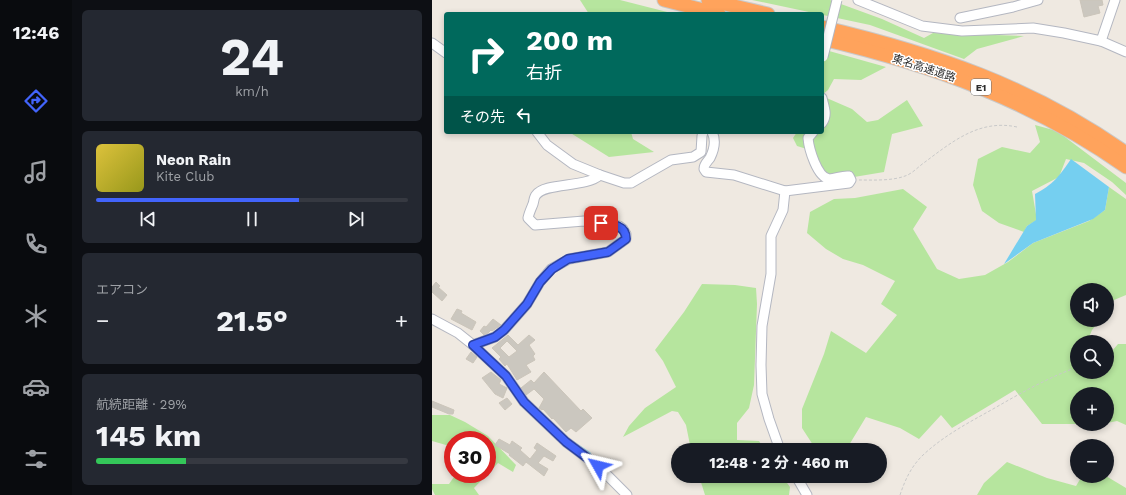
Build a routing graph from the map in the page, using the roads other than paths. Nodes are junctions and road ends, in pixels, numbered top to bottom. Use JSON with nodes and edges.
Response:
{"nodes":[{"id":1,"x":664,"y":0,"type":"edge"},
{"id":2,"x":708,"y":0,"type":"edge"},
{"id":3,"x":837,"y":0,"type":"edge"},
{"id":4,"x":858,"y":0,"type":"edge"},
{"id":5,"x":1038,"y":0,"type":"edge"},
{"id":6,"x":1115,"y":0,"type":"edge"},
{"id":7,"x":711,"y":12,"type":"edge"},
{"id":8,"x":759,"y":12,"type":"edge"},
{"id":9,"x":960,"y":18,"type":"dead end"},
{"id":10,"x":824,"y":27,"type":"edge"},
{"id":11,"x":824,"y":39,"type":"edge"},
{"id":12,"x":1101,"y":41,"type":"junction"},
{"id":13,"x":432,"y":44,"type":"edge"},
{"id":14,"x":824,"y":50,"type":"edge"},
{"id":15,"x":444,"y":52,"type":"edge"},
{"id":16,"x":1126,"y":52,"type":"edge"},
{"id":17,"x":824,"y":105,"type":"edge"},
{"id":18,"x":824,"y":120,"type":"edge"},
{"id":19,"x":539,"y":134,"type":"edge"},
{"id":20,"x":702,"y":134,"type":"edge"},
{"id":21,"x":713,"y":134,"type":"edge"},
{"id":22,"x":812,"y":134,"type":"edge"},
{"id":23,"x":1126,"y":153,"type":"edge"},
{"id":24,"x":1126,"y":167,"type":"edge"},
{"id":25,"x":600,"y":175,"type":"junction"},
{"id":26,"x":785,"y":191,"type":"junction"},
{"id":27,"x":432,"y":319,"type":"edge"},
{"id":28,"x":475,"y":344,"type":"junction"},
{"id":29,"x":777,"y":443,"type":"edge"},
{"id":30,"x":800,"y":483,"type":"edge"},
{"id":31,"x":627,"y":495,"type":"edge"},
{"id":32,"x":808,"y":495,"type":"edge"}],
"edges":[{"from":1,"to":7,"type":"highway"},
{"from":2,"to":8,"type":"highway"},
{"from":3,"to":14,"type":"street","bridge":true},
{"from":4,"to":12,"type":"street"},
{"from":5,"to":9,"type":"street"},
{"from":6,"to":12,"type":"street"},
{"from":10,"to":23,"type":"highway","name":"東名高速道路","number":"E1"},
{"from":11,"to":24,"type":"highway","name":"東名高速道路","number":"E1"},
{"from":12,"to":16,"type":"street"},
{"from":13,"to":15,"type":"street"},
{"from":17,"to":18,"type":"street"},
{"from":19,"to":25,"type":"street"},
{"from":20,"to":25,"type":"street"},
{"from":21,"to":26,"type":"street"},
{"from":22,"to":26,"type":"street"},
{"from":25,"to":28,"type":"street"},
{"from":26,"to":29,"type":"street"},
{"from":27,"to":28,"type":"street"},
{"from":28,"to":31,"type":"street"},
{"from":30,"to":32,"type":"street"}]}
